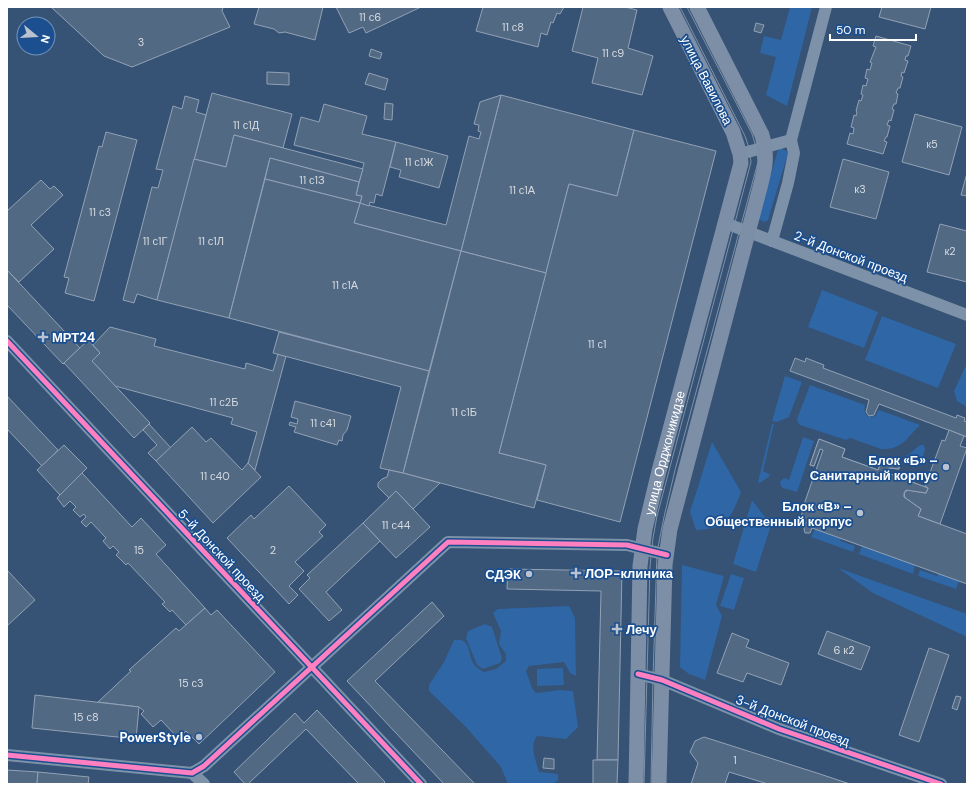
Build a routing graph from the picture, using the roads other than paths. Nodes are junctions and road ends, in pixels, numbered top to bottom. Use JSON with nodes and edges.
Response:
{"nodes":[{"id":1,"x":670,"y":7,"type":"edge"},
{"id":2,"x":697,"y":7,"type":"edge"},
{"id":3,"x":826,"y":7,"type":"edge"},
{"id":4,"x":791,"y":140,"type":"junction"},
{"id":5,"x":765,"y":147,"type":"junction"},
{"id":6,"x":740,"y":154,"type":"junction"},
{"id":7,"x":725,"y":223,"type":"junction"},
{"id":8,"x":748,"y":232,"type":"junction"},
{"id":9,"x":772,"y":241,"type":"junction"},
{"id":10,"x":967,"y":315,"type":"edge"},
{"id":11,"x":7,"y":341,"type":"edge"},
{"id":12,"x":642,"y":548,"type":"junction"},
{"id":13,"x":667,"y":555,"type":"junction"},
{"id":14,"x":312,"y":667,"type":"junction"},
{"id":15,"x":638,"y":674,"type":"junction"},
{"id":16,"x":662,"y":680,"type":"junction"},
{"id":17,"x":7,"y":755,"type":"edge"},
{"id":18,"x":192,"y":773,"type":"junction"},
{"id":19,"x":204,"y":784,"type":"edge"},
{"id":20,"x":421,"y":784,"type":"edge"},
{"id":21,"x":636,"y":784,"type":"edge"},
{"id":22,"x":659,"y":784,"type":"edge"},
{"id":23,"x":941,"y":784,"type":"edge"}],
"edges":[{"from":1,"to":6,"type":"main road","name":"улица Вавилова"},
{"from":2,"to":5,"type":"main road","name":"улица Вавилова"},
{"from":3,"to":4,"type":"street"},
{"from":4,"to":5,"type":"street"},
{"from":4,"to":9,"type":"street"},
{"from":5,"to":6,"type":"street"},
{"from":5,"to":8,"type":"main road","name":"улица Орджоникидзе"},
{"from":6,"to":7,"type":"main road","name":"улица Орджоникидзе"},
{"from":7,"to":8,"type":"street","name":"2-й Донской проезд"},
{"from":7,"to":12,"type":"main road","name":"улица Орджоникидзе"},
{"from":8,"to":9,"type":"street","name":"2-й Донской проезд"},
{"from":8,"to":13,"type":"main road","name":"улица Орджоникидзе"},
{"from":9,"to":10,"type":"street","name":"2-й Донской проезд"},
{"from":11,"to":14,"type":"street","name":"5-й Донской проезд"},
{"from":12,"to":13,"type":"street"},
{"from":12,"to":14,"type":"street"},
{"from":12,"to":15,"type":"main road","name":"улица Орджоникидзе"},
{"from":13,"to":16,"type":"main road","name":"улица Орджоникидзе"},
{"from":14,"to":18,"type":"street"},
{"from":14,"to":20,"type":"street","name":"5-й Донской проезд"},
{"from":15,"to":16,"type":"street","name":"3-й Донской проезд"},
{"from":15,"to":21,"type":"main road","name":"улица Орджоникидзе"},
{"from":16,"to":22,"type":"main road","name":"улица Орджоникидзе"},
{"from":16,"to":23,"type":"street","name":"3-й Донской проезд"},
{"from":17,"to":18,"type":"street"},
{"from":18,"to":19,"type":"street"}]}
